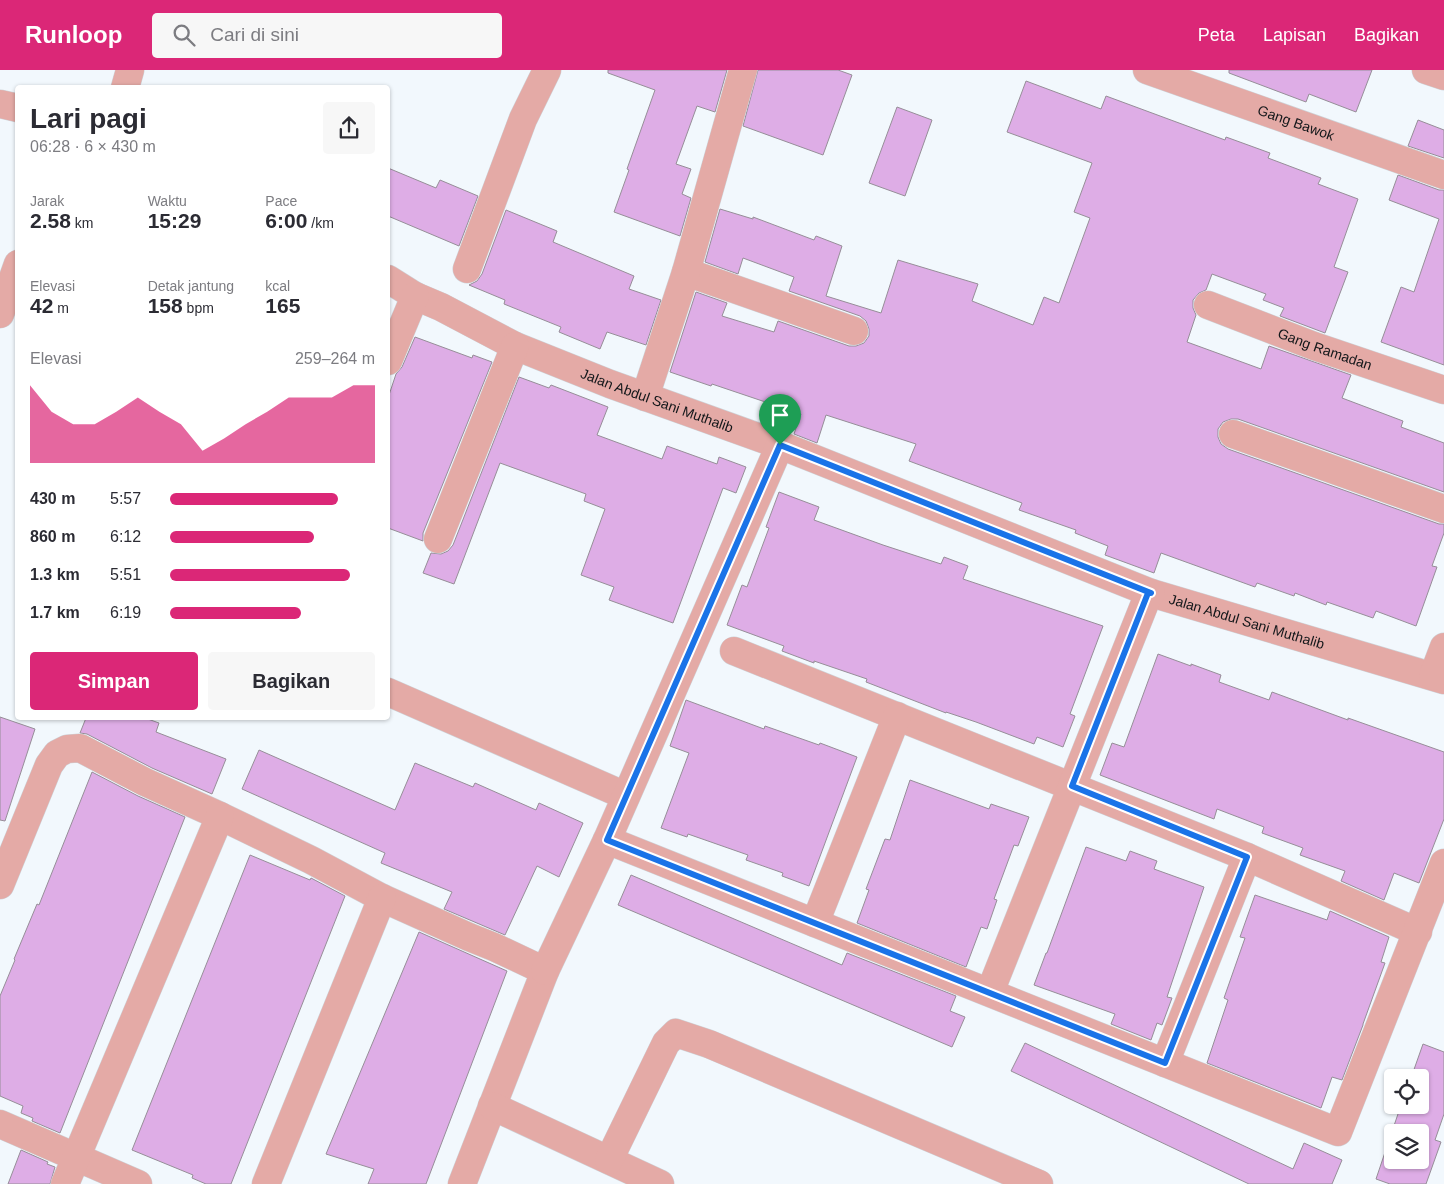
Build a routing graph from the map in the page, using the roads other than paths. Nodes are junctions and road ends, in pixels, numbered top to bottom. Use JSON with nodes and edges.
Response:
{"nodes":[{"id":1,"x":130,"y":70,"type":"edge"},
{"id":2,"x":547,"y":70,"type":"edge"},
{"id":3,"x":743,"y":70,"type":"edge"},
{"id":4,"x":1148,"y":70,"type":"edge"},
{"id":5,"x":1426,"y":70,"type":"edge"},
{"id":6,"x":1444,"y":76,"type":"edge"},
{"id":7,"x":126,"y":85,"type":"edge"},
{"id":8,"x":0,"y":104,"type":"edge"},
{"id":9,"x":15,"y":107,"type":"edge"},
{"id":10,"x":1444,"y":175,"type":"edge"},
{"id":11,"x":467,"y":269,"type":"dead end"},
{"id":12,"x":15,"y":272,"type":"edge"},
{"id":13,"x":686,"y":272,"type":"junction"},
{"id":14,"x":390,"y":281,"type":"edge"},
{"id":15,"x":416,"y":296,"type":"junction"},
{"id":16,"x":1208,"y":305,"type":"dead end"},
{"id":17,"x":0,"y":314,"type":"edge"},
{"id":18,"x":854,"y":331,"type":"dead end"},
{"id":19,"x":515,"y":346,"type":"junction"},
{"id":20,"x":390,"y":356,"type":"edge"},
{"id":21,"x":1444,"y":390,"type":"edge"},
{"id":22,"x":645,"y":397,"type":"junction"},
{"id":23,"x":1232,"y":434,"type":"dead end"},
{"id":24,"x":780,"y":445,"type":"junction"},
{"id":25,"x":1444,"y":509,"type":"edge"},
{"id":26,"x":438,"y":539,"type":"dead end"},
{"id":27,"x":1151,"y":593,"type":"junction"},
{"id":28,"x":1444,"y":647,"type":"edge"},
{"id":29,"x":734,"y":651,"type":"dead end"},
{"id":30,"x":1439,"y":678,"type":"edge"},
{"id":31,"x":390,"y":693,"type":"edge"},
{"id":32,"x":897,"y":716,"type":"junction"},
{"id":33,"x":1072,"y":786,"type":"junction"},
{"id":34,"x":626,"y":796,"type":"junction"},
{"id":35,"x":220,"y":816,"type":"junction"},
{"id":36,"x":607,"y":840,"type":"junction"},
{"id":37,"x":1247,"y":857,"type":"junction"},
{"id":38,"x":1444,"y":863,"type":"edge"},
{"id":39,"x":0,"y":885,"type":"edge"},
{"id":40,"x":382,"y":898,"type":"junction"},
{"id":41,"x":815,"y":922,"type":"junction"},
{"id":42,"x":1418,"y":932,"type":"junction"},
{"id":43,"x":545,"y":971,"type":"junction"},
{"id":44,"x":990,"y":992,"type":"junction"},
{"id":45,"x":1165,"y":1063,"type":"junction"},
{"id":46,"x":492,"y":1106,"type":"junction"},
{"id":47,"x":0,"y":1124,"type":"edge"},
{"id":48,"x":76,"y":1157,"type":"junction"},
{"id":49,"x":609,"y":1160,"type":"junction"},
{"id":50,"x":65,"y":1184,"type":"edge"},
{"id":51,"x":138,"y":1184,"type":"edge"},
{"id":52,"x":266,"y":1184,"type":"edge"},
{"id":53,"x":462,"y":1184,"type":"edge"},
{"id":54,"x":660,"y":1184,"type":"edge"},
{"id":55,"x":1039,"y":1184,"type":"edge"}],
"edges":[{"from":1,"to":7,"type":"street"},
{"from":2,"to":11,"type":"street"},
{"from":3,"to":13,"type":"street"},
{"from":4,"to":10,"type":"street","name":"Gang Bawok"},
{"from":5,"to":6,"type":"street"},
{"from":8,"to":9,"type":"street"},
{"from":12,"to":17,"type":"street"},
{"from":13,"to":18,"type":"street"},
{"from":13,"to":22,"type":"street"},
{"from":14,"to":15,"type":"street","name":"Jalan Abdul Sani Muthalib"},
{"from":15,"to":19,"type":"street","name":"Jalan Abdul Sani Muthalib"},
{"from":15,"to":20,"type":"street"},
{"from":16,"to":21,"type":"street","name":"Gang Ramadan"},
{"from":19,"to":22,"type":"street","name":"Jalan Abdul Sani Muthalib"},
{"from":19,"to":26,"type":"street"},
{"from":22,"to":24,"type":"street","name":"Jalan Abdul Sani Muthalib"},
{"from":23,"to":25,"type":"street"},
{"from":24,"to":27,"type":"street","name":"Jalan Abdul Sani Muthalib"},
{"from":24,"to":34,"type":"street"},
{"from":27,"to":30,"type":"street","name":"Jalan Abdul Sani Muthalib"},
{"from":27,"to":33,"type":"street"},
{"from":28,"to":30,"type":"street"},
{"from":29,"to":32,"type":"street"},
{"from":31,"to":34,"type":"street"},
{"from":32,"to":33,"type":"street"},
{"from":32,"to":41,"type":"street"},
{"from":33,"to":37,"type":"street"},
{"from":33,"to":44,"type":"street"},
{"from":34,"to":36,"type":"street"},
{"from":35,"to":39,"type":"street"},
{"from":35,"to":40,"type":"street"},
{"from":35,"to":48,"type":"street"},
{"from":36,"to":41,"type":"street"},
{"from":36,"to":43,"type":"street"},
{"from":37,"to":42,"type":"street"},
{"from":37,"to":45,"type":"street"},
{"from":38,"to":42,"type":"street"},
{"from":40,"to":43,"type":"street"},
{"from":40,"to":52,"type":"street"},
{"from":41,"to":44,"type":"street"},
{"from":42,"to":45,"type":"street"},
{"from":43,"to":46,"type":"street"},
{"from":44,"to":45,"type":"street"},
{"from":46,"to":49,"type":"street"},
{"from":46,"to":53,"type":"street"},
{"from":47,"to":48,"type":"street"},
{"from":48,"to":50,"type":"street"},
{"from":48,"to":51,"type":"street"},
{"from":49,"to":54,"type":"street"},
{"from":49,"to":55,"type":"street"}]}
